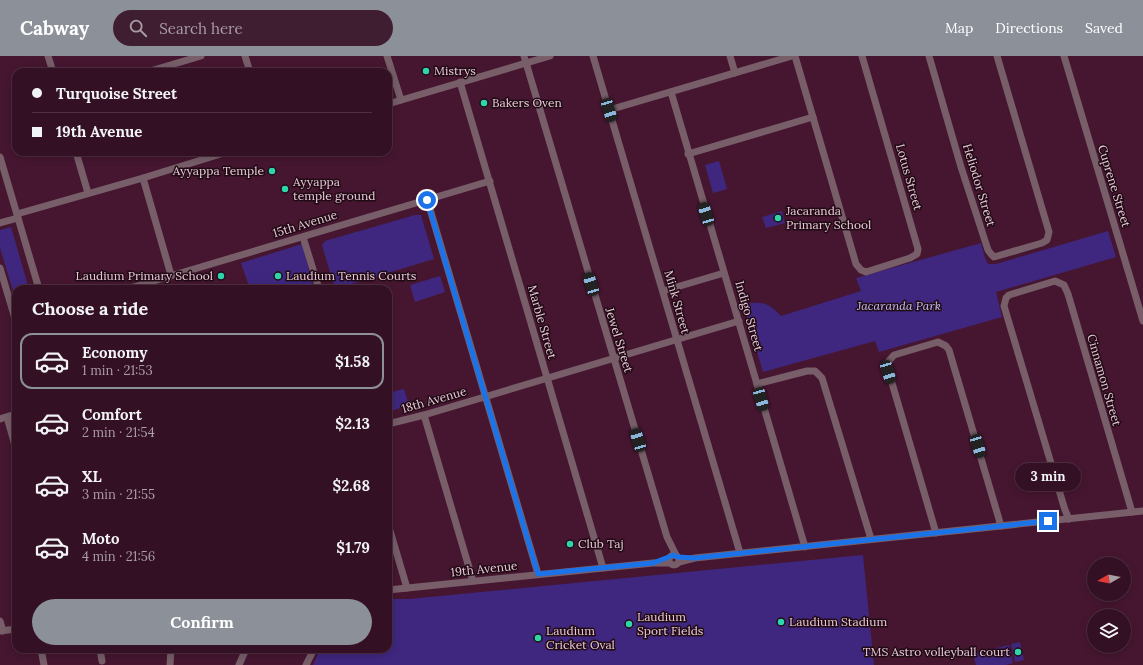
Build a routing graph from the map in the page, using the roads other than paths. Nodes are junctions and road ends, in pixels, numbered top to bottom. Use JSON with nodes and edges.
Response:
{"nodes":[{"id":1,"x":48,"y":56,"type":"edge"},
{"id":2,"x":201,"y":56,"type":"edge"},
{"id":3,"x":245,"y":56,"type":"edge"},
{"id":4,"x":387,"y":56,"type":"edge"},
{"id":5,"x":550,"y":56,"type":"edge"},
{"id":6,"x":593,"y":56,"type":"edge"},
{"id":7,"x":730,"y":56,"type":"edge"},
{"id":8,"x":793,"y":56,"type":"edge"},
{"id":9,"x":862,"y":56,"type":"edge"},
{"id":10,"x":929,"y":56,"type":"edge"},
{"id":11,"x":997,"y":56,"type":"edge"},
{"id":12,"x":1064,"y":56,"type":"edge"},
{"id":13,"x":525,"y":59,"type":"edge"},
{"id":14,"x":51,"y":68,"type":"edge"},
{"id":15,"x":160,"y":68,"type":"edge"},
{"id":16,"x":249,"y":68,"type":"edge"},
{"id":17,"x":391,"y":68,"type":"edge"},
{"id":18,"x":392,"y":72,"type":"edge"},
{"id":19,"x":734,"y":73,"type":"junction"},
{"id":20,"x":460,"y":82,"type":"junction"},
{"id":21,"x":671,"y":92,"type":"junction"},
{"id":22,"x":401,"y":100,"type":"junction"},
{"id":23,"x":392,"y":103,"type":"edge"},
{"id":24,"x":609,"y":110,"type":"junction"},
{"id":25,"x":813,"y":117,"type":"junction"},
{"id":26,"x":688,"y":154,"type":"junction"},
{"id":27,"x":77,"y":156,"type":"edge"},
{"id":28,"x":214,"y":156,"type":"edge"},
{"id":29,"x":0,"y":157,"type":"edge"},
{"id":30,"x":143,"y":178,"type":"junction"},
{"id":31,"x":490,"y":181,"type":"junction"},
{"id":32,"x":88,"y":193,"type":"junction"},
{"id":33,"x":427,"y":200,"type":"junction"},
{"id":34,"x":18,"y":216,"type":"junction"},
{"id":35,"x":0,"y":223,"type":"edge"},
{"id":36,"x":304,"y":237,"type":"junction"},
{"id":37,"x":0,"y":268,"type":"edge"},
{"id":38,"x":724,"y":273,"type":"junction"},
{"id":39,"x":171,"y":275,"type":"junction"},
{"id":40,"x":38,"y":285,"type":"edge"},
{"id":41,"x":140,"y":285,"type":"edge"},
{"id":42,"x":318,"y":285,"type":"edge"},
{"id":43,"x":662,"y":292,"type":"junction"},
{"id":44,"x":12,"y":308,"type":"edge"},
{"id":45,"x":738,"y":321,"type":"junction"},
{"id":46,"x":1143,"y":321,"type":"edge"},
{"id":47,"x":676,"y":339,"type":"junction"},
{"id":48,"x":613,"y":358,"type":"junction"},
{"id":49,"x":547,"y":378,"type":"junction"},
{"id":50,"x":757,"y":384,"type":"junction"},
{"id":51,"x":486,"y":396,"type":"junction"},
{"id":52,"x":424,"y":415,"type":"junction"},
{"id":53,"x":3,"y":418,"type":"edge"},
{"id":54,"x":392,"y":423,"type":"edge"},
{"id":55,"x":12,"y":439,"type":"edge"},
{"id":56,"x":1143,"y":511,"type":"edge"},
{"id":57,"x":1132,"y":512,"type":"junction"},
{"id":58,"x":1066,"y":519,"type":"junction"},
{"id":59,"x":1001,"y":526,"type":"junction"},
{"id":60,"x":936,"y":533,"type":"junction"},
{"id":61,"x":392,"y":537,"type":"edge"},
{"id":62,"x":871,"y":540,"type":"junction"},
{"id":63,"x":805,"y":547,"type":"junction"},
{"id":64,"x":740,"y":553,"type":"junction"},
{"id":65,"x":673,"y":559,"type":"junction"},
{"id":66,"x":603,"y":568,"type":"junction"},
{"id":67,"x":538,"y":574,"type":"junction"},
{"id":68,"x":474,"y":581,"type":"junction"},
{"id":69,"x":407,"y":588,"type":"junction"},
{"id":70,"x":392,"y":590,"type":"edge"},
{"id":71,"x":0,"y":621,"type":"edge"},
{"id":72,"x":12,"y":630,"type":"edge"},
{"id":73,"x":2,"y":631,"type":"edge"},
{"id":74,"x":42,"y":653,"type":"edge"},
{"id":75,"x":101,"y":653,"type":"edge"},
{"id":76,"x":170,"y":653,"type":"edge"},
{"id":77,"x":244,"y":653,"type":"edge"},
{"id":78,"x":312,"y":653,"type":"edge"},
{"id":79,"x":102,"y":661,"type":"dead end"},
{"id":80,"x":44,"y":665,"type":"edge"},
{"id":81,"x":170,"y":665,"type":"edge"},
{"id":82,"x":239,"y":665,"type":"edge"},
{"id":83,"x":306,"y":665,"type":"edge"}],
"edges":[{"from":1,"to":14,"type":"street"},
{"from":2,"to":15,"type":"street"},
{"from":3,"to":16,"type":"street"},
{"from":4,"to":17,"type":"street"},
{"from":5,"to":13,"type":"street"},
{"from":6,"to":24,"type":"street","name":"Mink Street"},
{"from":7,"to":19,"type":"street"},
{"from":8,"to":19,"type":"street"},
{"from":8,"to":25,"type":"street"},
{"from":9,"to":25,"type":"street","name":"Lotus Street"},
{"from":10,"to":11,"type":"street","name":"Heliodor Street"},
{"from":12,"to":46,"type":"street","name":"Cuprene Street"},
{"from":13,"to":20,"type":"street"},
{"from":13,"to":48,"type":"street","name":"Jewel Street"},
{"from":18,"to":22,"type":"street"},
{"from":19,"to":21,"type":"street"},
{"from":20,"to":22,"type":"street"},
{"from":20,"to":31,"type":"street","name":"Marble Street"},
{"from":21,"to":24,"type":"street"},
{"from":21,"to":26,"type":"street","name":"Indigo Street"},
{"from":22,"to":23,"type":"street"},
{"from":24,"to":43,"type":"street","name":"Mink Street"},
{"from":25,"to":26,"type":"street"},
{"from":26,"to":38,"type":"street","name":"Indigo Street"},
{"from":27,"to":32,"type":"street"},
{"from":28,"to":30,"type":"street"},
{"from":29,"to":34,"type":"street"},
{"from":30,"to":32,"type":"street"},
{"from":30,"to":39,"type":"street"},
{"from":31,"to":33,"type":"street","name":"15th Avenue"},
{"from":31,"to":49,"type":"street","name":"Marble Street"},
{"from":32,"to":34,"type":"street"},
{"from":33,"to":36,"type":"street","name":"15th Avenue"},
{"from":33,"to":51,"type":"street"},
{"from":34,"to":35,"type":"street"},
{"from":34,"to":40,"type":"street"},
{"from":36,"to":39,"type":"street","name":"15th Avenue"},
{"from":36,"to":42,"type":"street"},
{"from":37,"to":44,"type":"street"},
{"from":38,"to":43,"type":"street"},
{"from":38,"to":45,"type":"street","name":"Indigo Street"},
{"from":39,"to":41,"type":"street","name":"15th Avenue"},
{"from":43,"to":47,"type":"street","name":"Mink Street"},
{"from":45,"to":47,"type":"street","name":"18th Avenue"},
{"from":45,"to":50,"type":"street","name":"Indigo Street"},
{"from":47,"to":48,"type":"street","name":"18th Avenue"},
{"from":47,"to":64,"type":"street","name":"Mink Street"},
{"from":48,"to":49,"type":"street","name":"18th Avenue"},
{"from":48,"to":65,"type":"street","name":"Jewel Street"},
{"from":49,"to":51,"type":"street","name":"18th Avenue"},
{"from":49,"to":66,"type":"street","name":"Marble Street"},
{"from":50,"to":62,"type":"street"},
{"from":50,"to":63,"type":"street","name":"Indigo Street"},
{"from":51,"to":52,"type":"street","name":"18th Avenue"},
{"from":51,"to":67,"type":"street"},
{"from":52,"to":54,"type":"street","name":"18th Avenue"},
{"from":52,"to":68,"type":"street"},
{"from":53,"to":55,"type":"street"},
{"from":56,"to":57,"type":"street","name":"19th Avenue"},
{"from":57,"to":58,"type":"street","name":"19th Avenue"},
{"from":57,"to":58,"type":"street","name":"Cinnamon Street"},
{"from":58,"to":59,"type":"street","name":"19th Avenue"},
{"from":59,"to":60,"type":"street","name":"19th Avenue"},
{"from":59,"to":60,"type":"street"},
{"from":60,"to":62,"type":"street","name":"19th Avenue"},
{"from":61,"to":69,"type":"street"},
{"from":62,"to":63,"type":"street","name":"19th Avenue"},
{"from":63,"to":64,"type":"street","name":"19th Avenue"},
{"from":64,"to":65,"type":"street","name":"19th Avenue"},
{"from":65,"to":66,"type":"street","name":"19th Avenue"},
{"from":66,"to":67,"type":"street","name":"19th Avenue"},
{"from":67,"to":68,"type":"street","name":"19th Avenue"},
{"from":68,"to":69,"type":"street","name":"19th Avenue"},
{"from":69,"to":70,"type":"street","name":"19th Avenue"},
{"from":71,"to":73,"type":"street"},
{"from":72,"to":73,"type":"street"},
{"from":74,"to":80,"type":"street"},
{"from":75,"to":79,"type":"street"},
{"from":76,"to":81,"type":"street"},
{"from":77,"to":82,"type":"street"},
{"from":78,"to":83,"type":"street"}]}
